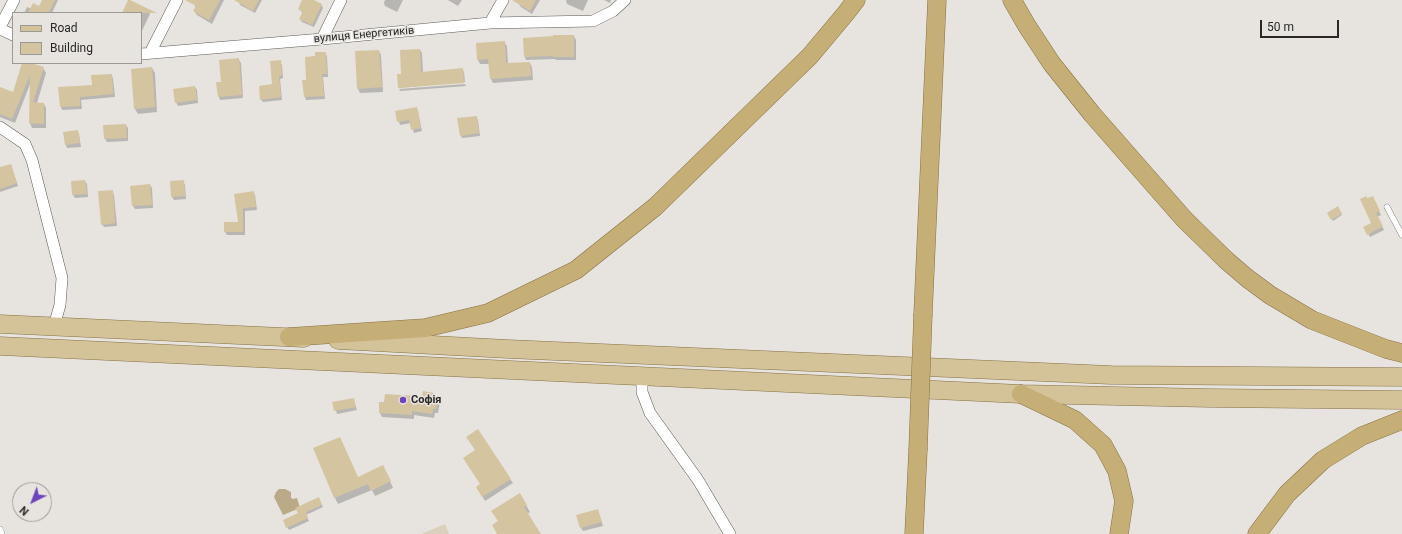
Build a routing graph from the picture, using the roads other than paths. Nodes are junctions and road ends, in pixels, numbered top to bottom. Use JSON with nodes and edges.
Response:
{"nodes":[{"id":1,"x":14,"y":0,"type":"edge"},
{"id":2,"x":177,"y":0,"type":"edge"},
{"id":3,"x":341,"y":0,"type":"edge"},
{"id":4,"x":503,"y":0,"type":"edge"},
{"id":5,"x":625,"y":0,"type":"edge"},
{"id":6,"x":856,"y":0,"type":"edge"},
{"id":7,"x":937,"y":0,"type":"edge"},
{"id":8,"x":1012,"y":0,"type":"edge"},
{"id":9,"x":490,"y":23,"type":"junction"},
{"id":10,"x":0,"y":28,"type":"edge"},
{"id":11,"x":12,"y":34,"type":"edge"},
{"id":12,"x":322,"y":39,"type":"junction"},
{"id":13,"x":145,"y":53,"type":"edge"},
{"id":14,"x":0,"y":127,"type":"edge"},
{"id":15,"x":1387,"y":207,"type":"dead end"},
{"id":16,"x":1402,"y":235,"type":"edge"},
{"id":17,"x":0,"y":324,"type":"edge"},
{"id":18,"x":54,"y":326,"type":"junction"},
{"id":19,"x":289,"y":337,"type":"junction"},
{"id":20,"x":0,"y":346,"type":"edge"},
{"id":21,"x":1402,"y":353,"type":"edge"},
{"id":22,"x":642,"y":376,"type":"junction"},
{"id":23,"x":1402,"y":377,"type":"edge"},
{"id":24,"x":1021,"y":394,"type":"junction"},
{"id":25,"x":1402,"y":400,"type":"edge"},
{"id":26,"x":1402,"y":420,"type":"edge"},
{"id":27,"x":0,"y":529,"type":"edge"},
{"id":28,"x":2,"y":534,"type":"edge"},
{"id":29,"x":730,"y":534,"type":"edge"},
{"id":30,"x":914,"y":534,"type":"edge"},
{"id":31,"x":1119,"y":534,"type":"edge"},
{"id":32,"x":1257,"y":534,"type":"edge"}],
"edges":[{"from":1,"to":10,"type":"street"},
{"from":2,"to":13,"type":"street"},
{"from":3,"to":12,"type":"street"},
{"from":4,"to":9,"type":"street"},
{"from":5,"to":9,"type":"street","name":"вулиця Енергетиків"},
{"from":6,"to":19,"type":"highway"},
{"from":7,"to":30,"type":"highway","bridge":true},
{"from":8,"to":21,"type":"highway"},
{"from":9,"to":12,"type":"street","name":"вулиця Енергетиків"},
{"from":10,"to":11,"type":"street"},
{"from":12,"to":13,"type":"street","name":"вулиця Енергетиків"},
{"from":14,"to":18,"type":"street"},
{"from":15,"to":16,"type":"lane"},
{"from":17,"to":18,"type":"main road"},
{"from":18,"to":19,"type":"main road"},
{"from":19,"to":23,"type":"main road"},
{"from":20,"to":22,"type":"main road"},
{"from":22,"to":24,"type":"main road"},
{"from":22,"to":29,"type":"street"},
{"from":24,"to":25,"type":"main road"},
{"from":24,"to":31,"type":"highway"},
{"from":26,"to":32,"type":"highway"},
{"from":27,"to":28,"type":"lane"}]}
